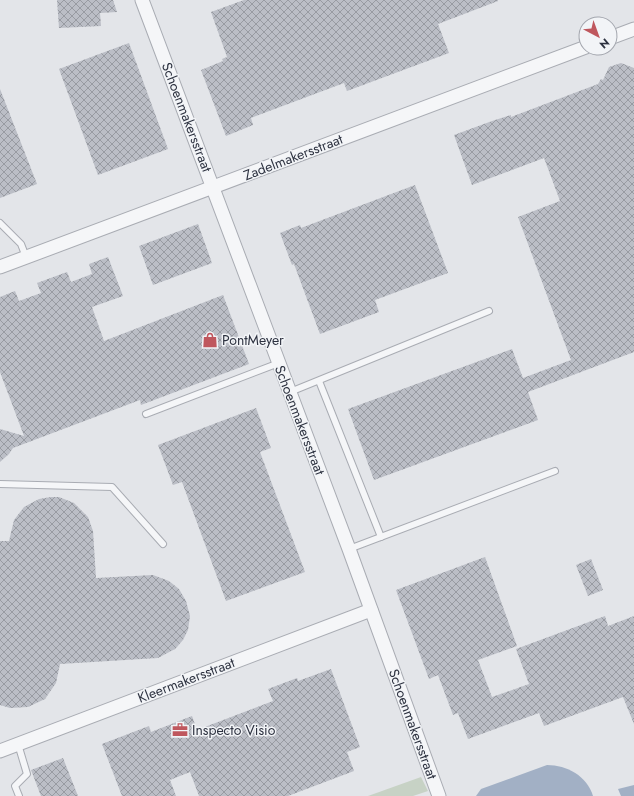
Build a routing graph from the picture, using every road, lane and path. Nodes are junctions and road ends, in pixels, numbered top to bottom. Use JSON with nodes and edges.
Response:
{"nodes":[{"id":1,"x":142,"y":0,"type":"edge"},
{"id":2,"x":634,"y":29,"type":"edge"},
{"id":3,"x":618,"y":35,"type":"edge"},
{"id":4,"x":578,"y":50,"type":"edge"},
{"id":5,"x":213,"y":187,"type":"junction"},
{"id":6,"x":0,"y":223,"type":"edge"},
{"id":7,"x":26,"y":257,"type":"junction"},
{"id":8,"x":0,"y":267,"type":"edge"},
{"id":9,"x":489,"y":311,"type":"dead end"},
{"id":10,"x":279,"y":363,"type":"junction"},
{"id":11,"x":319,"y":381,"type":"junction"},
{"id":12,"x":290,"y":392,"type":"junction"},
{"id":13,"x":146,"y":414,"type":"dead end"},
{"id":14,"x":555,"y":471,"type":"dead end"},
{"id":15,"x":0,"y":484,"type":"edge"},
{"id":16,"x":381,"y":537,"type":"junction"},
{"id":17,"x":163,"y":544,"type":"dead end"},
{"id":18,"x":349,"y":550,"type":"junction"},
{"id":19,"x":371,"y":610,"type":"junction"},
{"id":20,"x":18,"y":744,"type":"junction"},
{"id":21,"x":0,"y":751,"type":"edge"},
{"id":22,"x":19,"y":796,"type":"edge"},
{"id":23,"x":439,"y":796,"type":"edge"}],
"edges":[{"from":1,"to":5,"type":"street","name":"Schoenmakersstraat"},
{"from":2,"to":3,"type":"street"},
{"from":4,"to":5,"type":"street","name":"Zadelmakersstraat"},
{"from":5,"to":7,"type":"street","name":"Zadelmakersstraat"},
{"from":5,"to":10,"type":"street","name":"Schoenmakersstraat"},
{"from":6,"to":7,"type":"lane"},
{"from":7,"to":8,"type":"street","name":"Zadelmakersstraat"},
{"from":9,"to":11,"type":"lane"},
{"from":10,"to":12,"type":"street","name":"Schoenmakersstraat"},
{"from":10,"to":13,"type":"lane"},
{"from":11,"to":12,"type":"lane"},
{"from":11,"to":16,"type":"lane"},
{"from":12,"to":18,"type":"street","name":"Schoenmakersstraat"},
{"from":14,"to":16,"type":"lane"},
{"from":15,"to":17,"type":"lane"},
{"from":16,"to":18,"type":"lane"},
{"from":18,"to":19,"type":"street","name":"Schoenmakersstraat"},
{"from":19,"to":20,"type":"street","name":"Kleermakersstraat"},
{"from":19,"to":23,"type":"street","name":"Schoenmakersstraat"},
{"from":20,"to":21,"type":"street","name":"Kleermakersstraat"},
{"from":20,"to":22,"type":"lane"}]}
